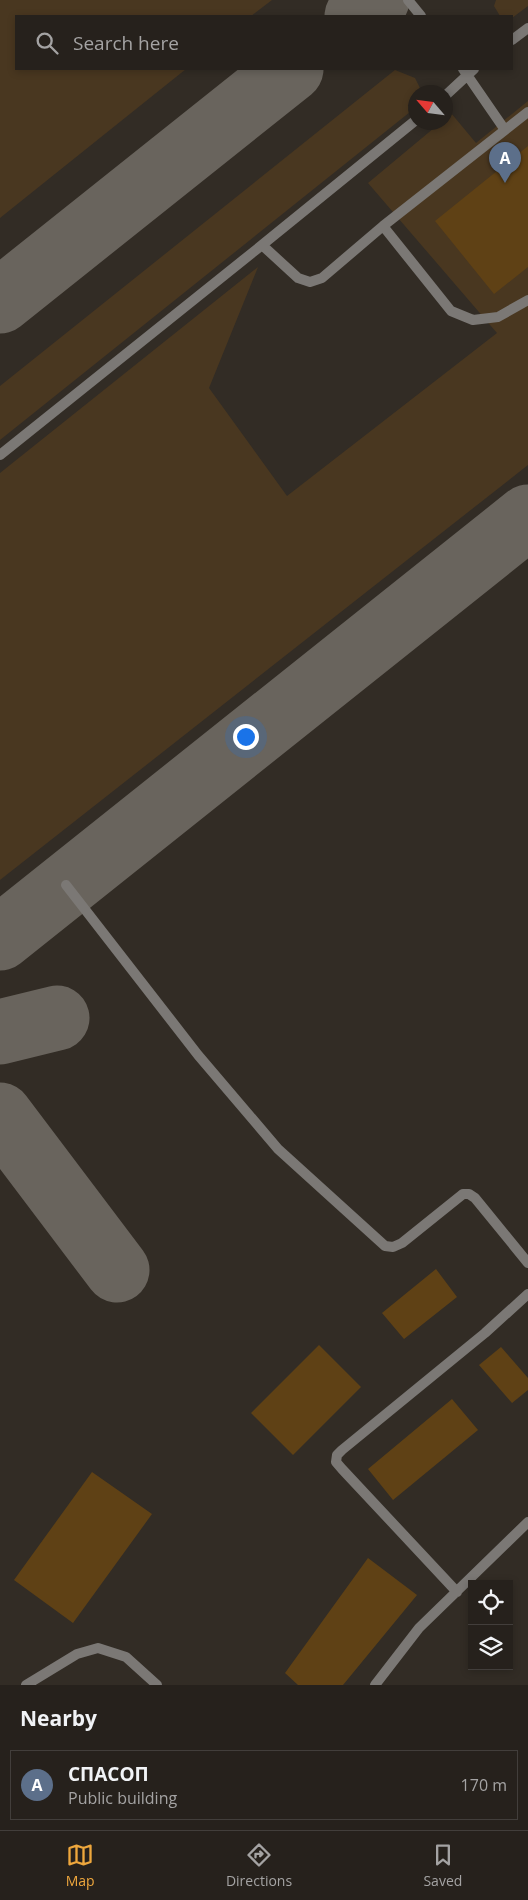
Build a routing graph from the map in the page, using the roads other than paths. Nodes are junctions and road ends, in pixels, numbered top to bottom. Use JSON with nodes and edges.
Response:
{"nodes":[{"id":1,"x":408,"y":0,"type":"edge"},
{"id":2,"x":420,"y":15,"type":"edge"},
{"id":3,"x":528,"y":28,"type":"edge"},
{"id":4,"x":513,"y":39,"type":"edge"},
{"id":5,"x":468,"y":70,"type":"edge"},
{"id":6,"x":453,"y":87,"type":"edge"},
{"id":7,"x":528,"y":112,"type":"edge"},
{"id":8,"x":408,"y":126,"type":"edge"},
{"id":9,"x":505,"y":130,"type":"junction"},
{"id":10,"x":383,"y":226,"type":"junction"},
{"id":11,"x":262,"y":245,"type":"junction"},
{"id":12,"x":528,"y":300,"type":"edge"},
{"id":13,"x":0,"y":454,"type":"edge"},
{"id":14,"x":66,"y":885,"type":"dead end"},
{"id":15,"x":528,"y":1263,"type":"edge"},
{"id":16,"x":528,"y":1294,"type":"edge"},
{"id":17,"x":528,"y":1522,"type":"edge"},
{"id":18,"x":457,"y":1592,"type":"junction"},
{"id":19,"x":26,"y":1685,"type":"edge"},
{"id":20,"x":157,"y":1685,"type":"edge"},
{"id":21,"x":375,"y":1685,"type":"edge"}],
"edges":[{"from":1,"to":2,"type":"lane"},
{"from":3,"to":4,"type":"lane"},
{"from":5,"to":6,"type":"lane"},
{"from":5,"to":9,"type":"lane"},
{"from":7,"to":9,"type":"lane"},
{"from":8,"to":11,"type":"lane"},
{"from":9,"to":10,"type":"lane"},
{"from":10,"to":11,"type":"lane"},
{"from":10,"to":12,"type":"lane"},
{"from":11,"to":13,"type":"lane"},
{"from":14,"to":15,"type":"lane"},
{"from":16,"to":18,"type":"lane"},
{"from":17,"to":18,"type":"lane"},
{"from":18,"to":21,"type":"lane"},
{"from":19,"to":20,"type":"lane"}]}
